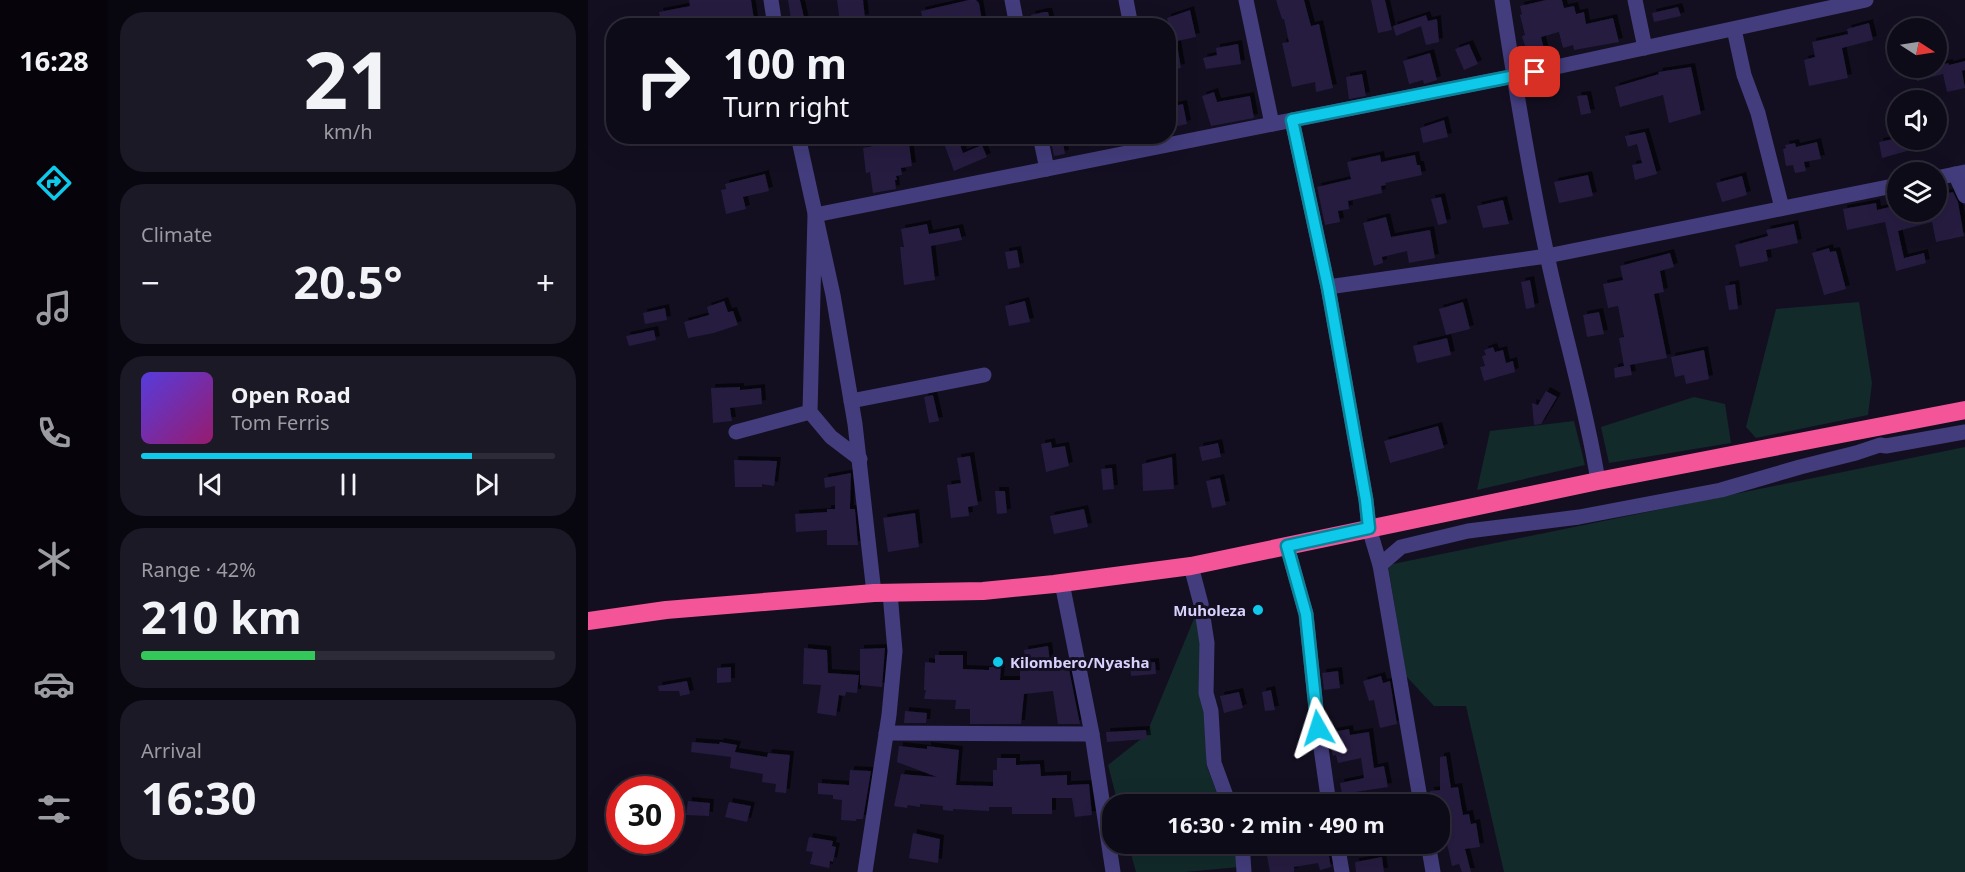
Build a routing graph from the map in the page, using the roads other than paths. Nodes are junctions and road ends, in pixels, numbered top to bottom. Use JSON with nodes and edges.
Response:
{"nodes":[{"id":1,"x":771,"y":0,"type":"edge"},
{"id":2,"x":1012,"y":0,"type":"edge"},
{"id":3,"x":1126,"y":0,"type":"edge"},
{"id":4,"x":1246,"y":0,"type":"edge"},
{"id":5,"x":1502,"y":0,"type":"edge"},
{"id":6,"x":1635,"y":0,"type":"edge"},
{"id":7,"x":1866,"y":0,"type":"edge"},
{"id":8,"x":774,"y":18,"type":"edge"},
{"id":9,"x":1015,"y":18,"type":"edge"},
{"id":10,"x":1129,"y":18,"type":"edge"},
{"id":11,"x":1734,"y":29,"type":"junction"},
{"id":12,"x":1645,"y":48,"type":"junction"},
{"id":13,"x":1514,"y":76,"type":"junction"},
{"id":14,"x":1292,"y":120,"type":"junction"},
{"id":15,"x":1272,"y":124,"type":"junction"},
{"id":16,"x":1176,"y":139,"type":"edge"},
{"id":17,"x":800,"y":144,"type":"edge"},
{"id":18,"x":1042,"y":144,"type":"edge"},
{"id":19,"x":1146,"y":144,"type":"edge"},
{"id":20,"x":1047,"y":169,"type":"junction"},
{"id":21,"x":1960,"y":173,"type":"edge"},
{"id":22,"x":1887,"y":187,"type":"edge"},
{"id":23,"x":1965,"y":196,"type":"edge"},
{"id":24,"x":1782,"y":208,"type":"junction"},
{"id":25,"x":816,"y":215,"type":"junction"},
{"id":26,"x":1547,"y":256,"type":"junction"},
{"id":27,"x":1328,"y":287,"type":"junction"},
{"id":28,"x":984,"y":375,"type":"dead end"},
{"id":29,"x":850,"y":401,"type":"junction"},
{"id":30,"x":1965,"y":410,"type":"edge"},
{"id":31,"x":810,"y":412,"type":"junction"},
{"id":32,"x":736,"y":432,"type":"dead end"},
{"id":33,"x":1965,"y":432,"type":"edge"},
{"id":34,"x":860,"y":459,"type":"junction"},
{"id":35,"x":1598,"y":481,"type":"junction"},
{"id":36,"x":1369,"y":528,"type":"junction"},
{"id":37,"x":1287,"y":546,"type":"junction"},
{"id":38,"x":1191,"y":566,"type":"junction"},
{"id":39,"x":1380,"y":566,"type":"junction"},
{"id":40,"x":1062,"y":583,"type":"junction"},
{"id":41,"x":882,"y":593,"type":"junction"},
{"id":42,"x":588,"y":621,"type":"edge"},
{"id":43,"x":886,"y":733,"type":"junction"},
{"id":44,"x":1092,"y":734,"type":"junction"},
{"id":45,"x":1225,"y":794,"type":"edge"},
{"id":46,"x":1328,"y":794,"type":"edge"},
{"id":47,"x":1419,"y":794,"type":"edge"},
{"id":48,"x":1243,"y":854,"type":"edge"},
{"id":49,"x":1339,"y":854,"type":"edge"},
{"id":50,"x":1430,"y":854,"type":"edge"},
{"id":51,"x":865,"y":872,"type":"edge"},
{"id":52,"x":1113,"y":872,"type":"edge"},
{"id":53,"x":1244,"y":872,"type":"edge"},
{"id":54,"x":1342,"y":872,"type":"edge"},
{"id":55,"x":1433,"y":872,"type":"edge"}],
"edges":[{"from":1,"to":8,"type":"street"},
{"from":2,"to":9,"type":"street"},
{"from":3,"to":10,"type":"street"},
{"from":4,"to":15,"type":"street"},
{"from":5,"to":13,"type":"street"},
{"from":6,"to":12,"type":"street"},
{"from":7,"to":11,"type":"street"},
{"from":11,"to":12,"type":"street"},
{"from":11,"to":24,"type":"street"},
{"from":12,"to":13,"type":"street"},
{"from":13,"to":14,"type":"street"},
{"from":13,"to":26,"type":"street"},
{"from":14,"to":15,"type":"street"},
{"from":14,"to":27,"type":"street"},
{"from":15,"to":16,"type":"street"},
{"from":17,"to":25,"type":"street"},
{"from":18,"to":20,"type":"street"},
{"from":19,"to":20,"type":"street"},
{"from":20,"to":25,"type":"street"},
{"from":21,"to":23,"type":"street"},
{"from":22,"to":24,"type":"street"},
{"from":24,"to":26,"type":"street"},
{"from":25,"to":29,"type":"street"},
{"from":25,"to":31,"type":"street"},
{"from":26,"to":27,"type":"street"},
{"from":26,"to":35,"type":"street"},
{"from":27,"to":36,"type":"street"},
{"from":28,"to":29,"type":"street"},
{"from":29,"to":34,"type":"street"},
{"from":30,"to":35,"type":"highway"},
{"from":31,"to":32,"type":"street"},
{"from":31,"to":34,"type":"street"},
{"from":33,"to":39,"type":"street"},
{"from":34,"to":41,"type":"street"},
{"from":35,"to":36,"type":"highway"},
{"from":36,"to":37,"type":"highway"},
{"from":36,"to":39,"type":"street"},
{"from":37,"to":38,"type":"highway"},
{"from":37,"to":46,"type":"street"},
{"from":38,"to":40,"type":"highway"},
{"from":38,"to":45,"type":"street"},
{"from":39,"to":47,"type":"street"},
{"from":40,"to":41,"type":"highway"},
{"from":40,"to":44,"type":"street"},
{"from":41,"to":42,"type":"highway"},
{"from":41,"to":43,"type":"street"},
{"from":43,"to":44,"type":"street"},
{"from":43,"to":51,"type":"street"},
{"from":44,"to":52,"type":"street"},
{"from":48,"to":53,"type":"street"},
{"from":49,"to":54,"type":"street"},
{"from":50,"to":55,"type":"street"}]}
